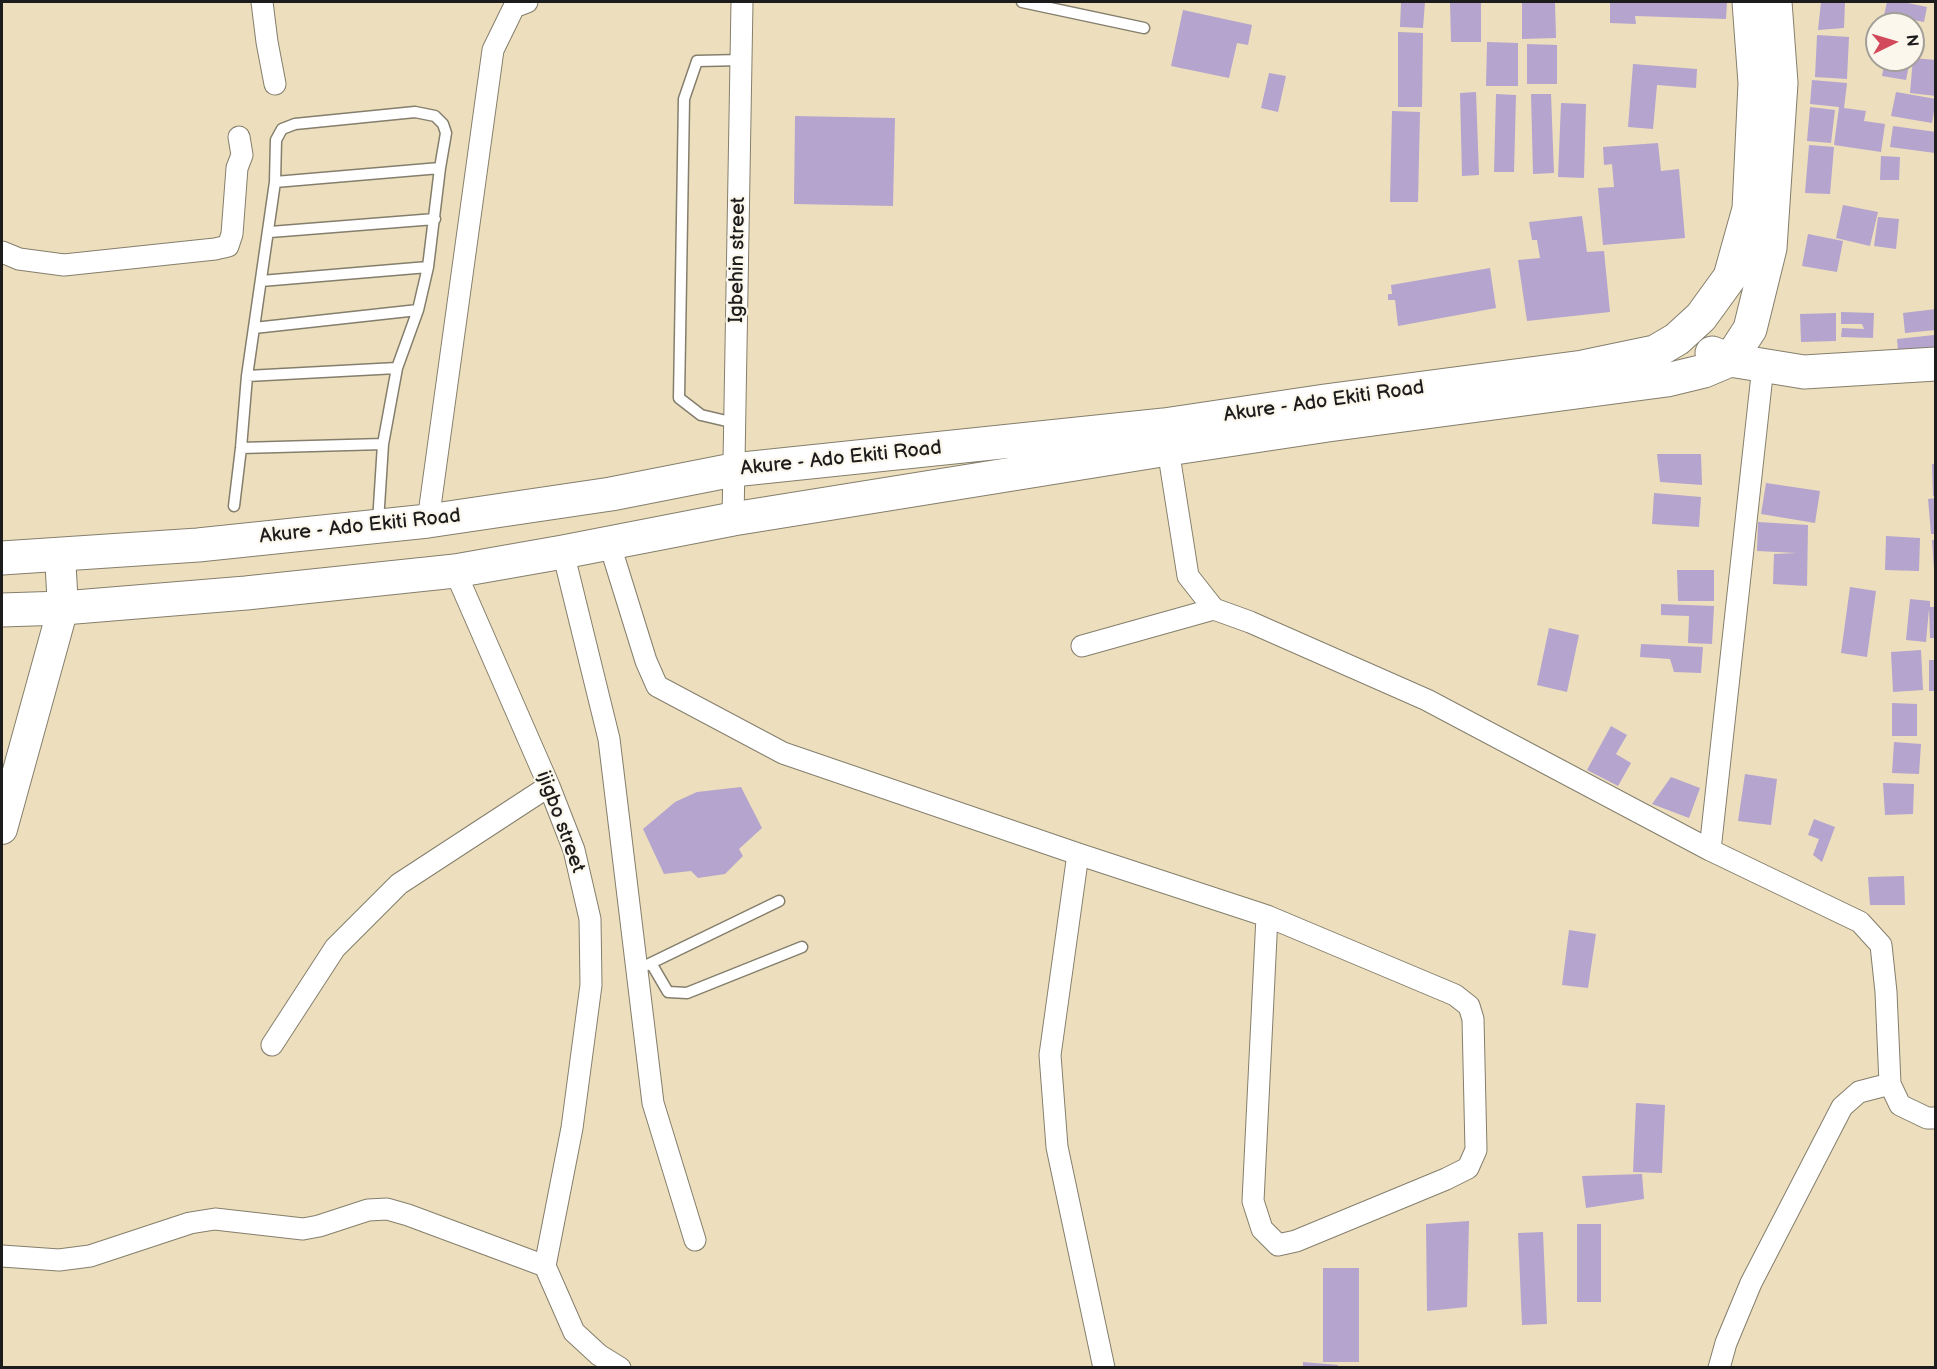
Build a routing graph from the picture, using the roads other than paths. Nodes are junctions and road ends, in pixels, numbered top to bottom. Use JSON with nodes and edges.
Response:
{"nodes":[{"id":1,"x":262,"y":2,"type":"edge"},
{"id":2,"x":527,"y":2,"type":"edge"},
{"id":3,"x":742,"y":2,"type":"edge"},
{"id":4,"x":1022,"y":2,"type":"edge"},
{"id":5,"x":1749,"y":2,"type":"edge"},
{"id":6,"x":1776,"y":2,"type":"edge"},
{"id":7,"x":1144,"y":28,"type":"dead end"},
{"id":8,"x":741,"y":60,"type":"junction"},
{"id":9,"x":275,"y":84,"type":"dead end"},
{"id":10,"x":239,"y":137,"type":"dead end"},
{"id":11,"x":440,"y":168,"type":"junction"},
{"id":12,"x":275,"y":182,"type":"junction"},
{"id":13,"x":435,"y":219,"type":"junction"},
{"id":14,"x":270,"y":232,"type":"junction"},
{"id":15,"x":2,"y":252,"type":"edge"},
{"id":16,"x":428,"y":267,"type":"junction"},
{"id":17,"x":261,"y":281,"type":"junction"},
{"id":18,"x":418,"y":310,"type":"junction"},
{"id":19,"x":254,"y":328,"type":"junction"},
{"id":20,"x":1677,"y":339,"type":"junction"},
{"id":21,"x":1730,"y":360,"type":"junction"},
{"id":22,"x":1935,"y":364,"type":"edge"},
{"id":23,"x":1763,"y":366,"type":"junction"},
{"id":24,"x":397,"y":368,"type":"junction"},
{"id":25,"x":247,"y":376,"type":"junction"},
{"id":26,"x":735,"y":423,"type":"junction"},
{"id":27,"x":383,"y":444,"type":"junction"},
{"id":28,"x":242,"y":448,"type":"junction"},
{"id":29,"x":1168,"y":449,"type":"junction"},
{"id":30,"x":733,"y":470,"type":"junction"},
{"id":31,"x":234,"y":506,"type":"dead end"},
{"id":32,"x":733,"y":519,"type":"junction"},
{"id":33,"x":428,"y":521,"type":"junction"},
{"id":34,"x":378,"y":526,"type":"junction"},
{"id":35,"x":609,"y":542,"type":"junction"},
{"id":36,"x":563,"y":552,"type":"junction"},
{"id":37,"x":60,"y":555,"type":"junction"},
{"id":38,"x":2,"y":558,"type":"edge"},
{"id":39,"x":455,"y":571,"type":"junction"},
{"id":40,"x":63,"y":608,"type":"junction"},
{"id":41,"x":1214,"y":609,"type":"junction"},
{"id":42,"x":2,"y":610,"type":"edge"},
{"id":43,"x":1082,"y":645,"type":"dead end"},
{"id":44,"x":549,"y":786,"type":"junction"},
{"id":45,"x":2,"y":829,"type":"edge"},
{"id":46,"x":1710,"y":850,"type":"junction"},
{"id":47,"x":1078,"y":854,"type":"junction"},
{"id":48,"x":779,"y":901,"type":"dead end"},
{"id":49,"x":1267,"y":916,"type":"junction"},
{"id":50,"x":802,"y":947,"type":"dead end"},
{"id":51,"x":643,"y":967,"type":"junction"},
{"id":52,"x":272,"y":1045,"type":"dead end"},
{"id":53,"x":1890,"y":1084,"type":"junction"},
{"id":54,"x":1935,"y":1118,"type":"edge"},
{"id":55,"x":695,"y":1240,"type":"dead end"},
{"id":56,"x":2,"y":1256,"type":"edge"},
{"id":57,"x":545,"y":1266,"type":"junction"},
{"id":58,"x":620,"y":1368,"type":"edge"},
{"id":59,"x":1104,"y":1368,"type":"edge"},
{"id":60,"x":1719,"y":1368,"type":"edge"}],
"edges":[{"from":1,"to":9,"type":"street"},
{"from":2,"to":33,"type":"street"},
{"from":3,"to":8,"type":"street","name":"Igbehin street"},
{"from":4,"to":7,"type":"lane"},
{"from":5,"to":20,"type":"main road","name":"Akure - Ado Ekiti Road"},
{"from":6,"to":21,"type":"main road"},
{"from":8,"to":26,"type":"street","name":"Igbehin street"},
{"from":8,"to":26,"type":"lane"},
{"from":10,"to":15,"type":"street"},
{"from":11,"to":12,"type":"lane"},
{"from":11,"to":12,"type":"lane"},
{"from":11,"to":13,"type":"lane"},
{"from":12,"to":14,"type":"lane"},
{"from":13,"to":14,"type":"lane"},
{"from":13,"to":16,"type":"lane"},
{"from":14,"to":17,"type":"lane"},
{"from":16,"to":17,"type":"lane"},
{"from":16,"to":18,"type":"lane"},
{"from":17,"to":19,"type":"lane"},
{"from":18,"to":19,"type":"lane"},
{"from":18,"to":24,"type":"lane"},
{"from":19,"to":25,"type":"lane"},
{"from":20,"to":21,"type":"main road"},
{"from":20,"to":30,"type":"main road","name":"Akure - Ado Ekiti Road"},
{"from":21,"to":23,"type":"main road"},
{"from":21,"to":29,"type":"main road","name":"Akure - Ado Ekiti Road"},
{"from":22,"to":23,"type":"main road"},
{"from":23,"to":46,"type":"street"},
{"from":24,"to":25,"type":"lane"},
{"from":24,"to":27,"type":"lane"},
{"from":25,"to":28,"type":"lane"},
{"from":26,"to":30,"type":"street","name":"Igbehin street"},
{"from":27,"to":28,"type":"lane"},
{"from":27,"to":34,"type":"lane"},
{"from":28,"to":31,"type":"lane"},
{"from":29,"to":32,"type":"main road","name":"Akure - Ado Ekiti Road"},
{"from":29,"to":41,"type":"street"},
{"from":30,"to":32,"type":"street","name":"Igbehin street"},
{"from":30,"to":33,"type":"main road","name":"Akure - Ado Ekiti Road"},
{"from":32,"to":35,"type":"main road","name":"Akure - Ado Ekiti Road"},
{"from":33,"to":34,"type":"main road","name":"Akure - Ado Ekiti Road"},
{"from":34,"to":37,"type":"main road","name":"Akure - Ado Ekiti Road"},
{"from":35,"to":36,"type":"main road","name":"Akure - Ado Ekiti Road"},
{"from":35,"to":47,"type":"street"},
{"from":36,"to":39,"type":"main road","name":"Akure - Ado Ekiti Road"},
{"from":36,"to":51,"type":"street"},
{"from":37,"to":38,"type":"main road","name":"Akure - Ado Ekiti Road"},
{"from":37,"to":40,"type":"main road"},
{"from":39,"to":40,"type":"main road","name":"Akure - Ado Ekiti Road"},
{"from":39,"to":44,"type":"street","name":"ijigbo street"},
{"from":40,"to":42,"type":"main road","name":"Akure - Ado Ekiti Road"},
{"from":40,"to":45,"type":"main road"},
{"from":41,"to":43,"type":"street"},
{"from":41,"to":46,"type":"street"},
{"from":44,"to":52,"type":"street"},
{"from":44,"to":57,"type":"street","name":"ijigbo street"},
{"from":46,"to":53,"type":"street"},
{"from":47,"to":49,"type":"street"},
{"from":47,"to":59,"type":"street"},
{"from":48,"to":51,"type":"lane"},
{"from":49,"to":49,"type":"street"},
{"from":50,"to":51,"type":"lane"},
{"from":51,"to":55,"type":"street"},
{"from":53,"to":54,"type":"street"},
{"from":53,"to":60,"type":"street"},
{"from":56,"to":57,"type":"street"},
{"from":57,"to":58,"type":"street"}]}
